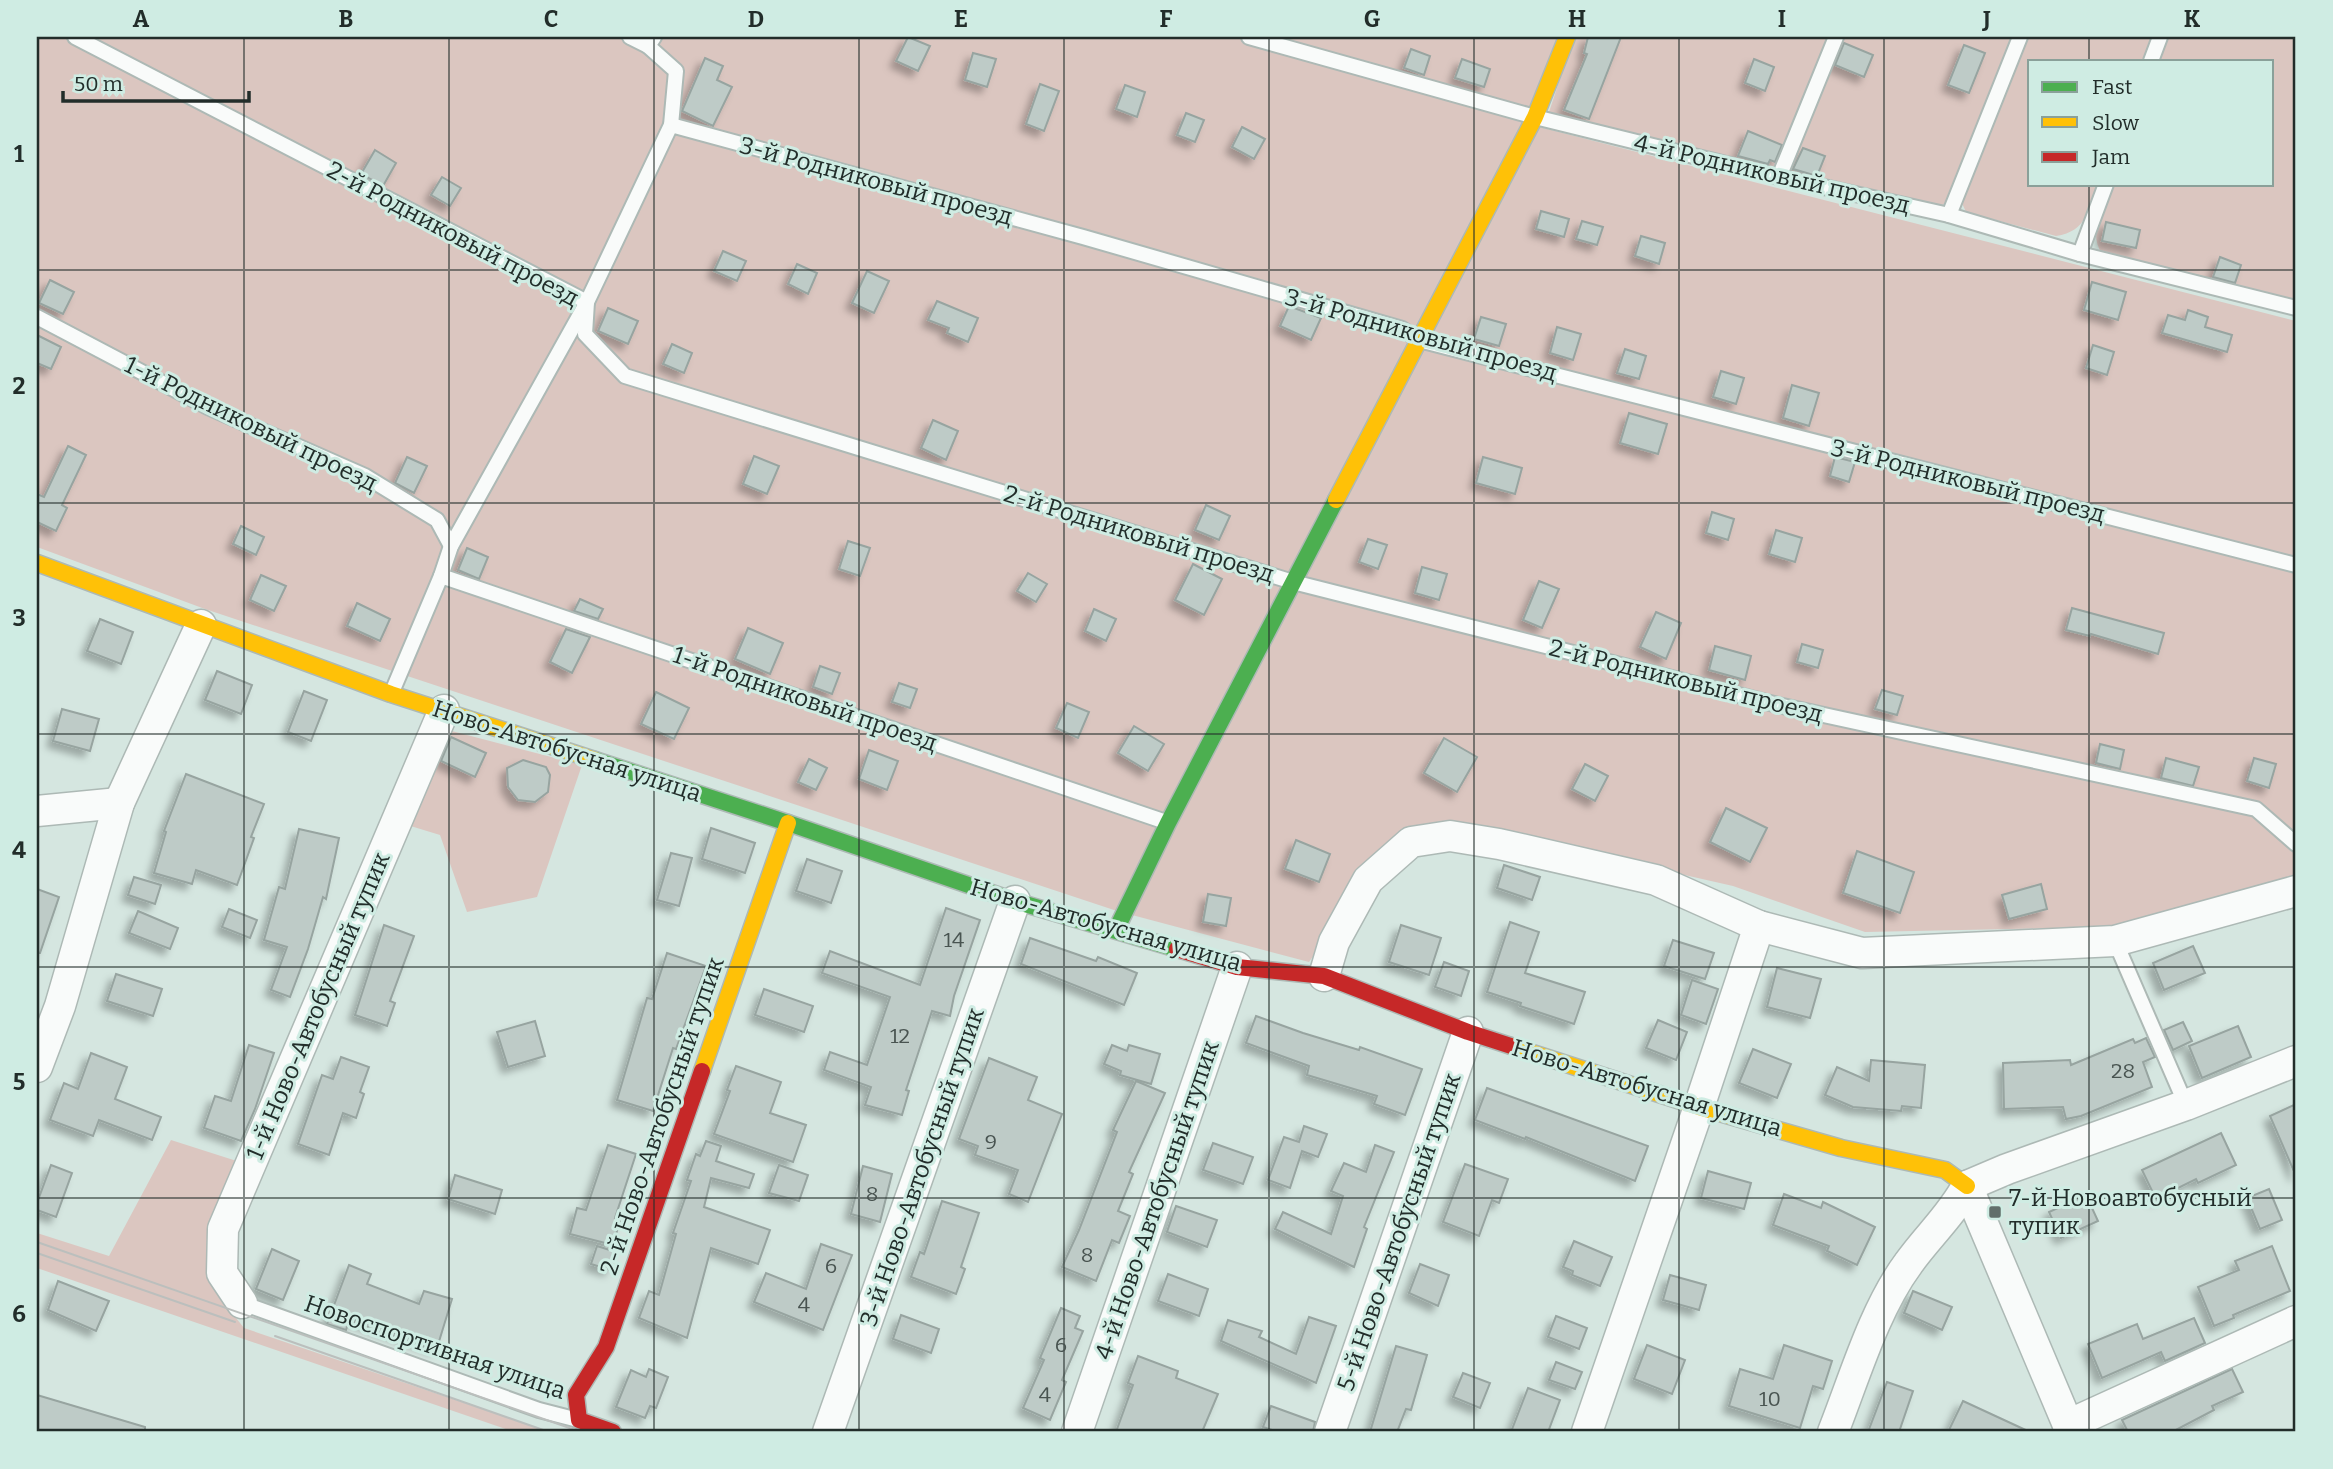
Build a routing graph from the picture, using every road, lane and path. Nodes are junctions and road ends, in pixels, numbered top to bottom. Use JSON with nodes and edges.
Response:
{"nodes":[{"id":1,"x":75,"y":37,"type":"edge"},
{"id":2,"x":630,"y":37,"type":"edge"},
{"id":3,"x":1249,"y":37,"type":"edge"},
{"id":4,"x":1567,"y":37,"type":"edge"},
{"id":5,"x":1836,"y":37,"type":"edge"},
{"id":6,"x":2020,"y":37,"type":"edge"},
{"id":7,"x":2160,"y":37,"type":"edge"},
{"id":8,"x":651,"y":41,"type":"edge"},
{"id":9,"x":2151,"y":60,"type":"edge"},
{"id":10,"x":1535,"y":117,"type":"junction"},
{"id":11,"x":671,"y":125,"type":"junction"},
{"id":12,"x":1779,"y":177,"type":"junction"},
{"id":13,"x":2105,"y":186,"type":"edge"},
{"id":14,"x":1949,"y":215,"type":"junction"},
{"id":15,"x":2080,"y":254,"type":"junction"},
{"id":16,"x":587,"y":302,"type":"junction"},
{"id":17,"x":2296,"y":308,"type":"edge"},
{"id":18,"x":37,"y":317,"type":"edge"},
{"id":19,"x":1419,"y":340,"type":"junction"},
{"id":20,"x":451,"y":546,"type":"junction"},
{"id":21,"x":37,"y":563,"type":"edge"},
{"id":22,"x":2296,"y":565,"type":"edge"},
{"id":23,"x":441,"y":576,"type":"junction"},
{"id":24,"x":1293,"y":582,"type":"junction"},
{"id":25,"x":201,"y":625,"type":"junction"},
{"id":26,"x":391,"y":694,"type":"junction"},
{"id":27,"x":444,"y":710,"type":"junction"},
{"id":28,"x":119,"y":803,"type":"junction"},
{"id":29,"x":37,"y":811,"type":"edge"},
{"id":30,"x":788,"y":823,"type":"junction"},
{"id":31,"x":1168,"y":823,"type":"junction"},
{"id":32,"x":2296,"y":844,"type":"edge"},
{"id":33,"x":2296,"y":891,"type":"edge"},
{"id":34,"x":1015,"y":901,"type":"junction"},
{"id":35,"x":1759,"y":926,"type":"junction"},
{"id":36,"x":1116,"y":930,"type":"junction"},
{"id":37,"x":2115,"y":941,"type":"junction"},
{"id":38,"x":1237,"y":967,"type":"junction"},
{"id":39,"x":1324,"y":976,"type":"junction"},
{"id":40,"x":1468,"y":1032,"type":"junction"},
{"id":41,"x":2296,"y":1061,"type":"edge"},
{"id":42,"x":37,"y":1067,"type":"edge"},
{"id":43,"x":2186,"y":1105,"type":"junction"},
{"id":44,"x":1699,"y":1107,"type":"junction"},
{"id":45,"x":1967,"y":1186,"type":"junction"},
{"id":46,"x":242,"y":1303,"type":"joint"},
{"id":47,"x":2296,"y":1321,"type":"edge"},
{"id":48,"x":579,"y":1420,"type":"junction"},
{"id":49,"x":2069,"y":1429,"type":"edge"},
{"id":50,"x":613,"y":1432,"type":"edge"},
{"id":51,"x":828,"y":1432,"type":"edge"},
{"id":52,"x":1077,"y":1432,"type":"edge"},
{"id":53,"x":1330,"y":1432,"type":"edge"},
{"id":54,"x":1587,"y":1432,"type":"edge"},
{"id":55,"x":1833,"y":1432,"type":"edge"}],
"edges":[{"from":1,"to":16,"type":"lane","name":"2-й Родниковый проезд"},
{"from":2,"to":8,"type":"lane"},
{"from":3,"to":10,"type":"lane","name":"4-й Родниковый проезд"},
{"from":4,"to":10,"type":"street"},
{"from":5,"to":12,"type":"lane"},
{"from":6,"to":14,"type":"lane"},
{"from":7,"to":9,"type":"lane"},
{"from":8,"to":11,"type":"lane"},
{"from":10,"to":12,"type":"lane","name":"4-й Родниковый проезд"},
{"from":10,"to":19,"type":"street"},
{"from":11,"to":16,"type":"lane"},
{"from":11,"to":19,"type":"lane","name":"3-й Родниковый проезд"},
{"from":12,"to":14,"type":"lane","name":"4-й Родниковый проезд"},
{"from":13,"to":15,"type":"lane"},
{"from":14,"to":15,"type":"lane","name":"4-й Родниковый проезд"},
{"from":15,"to":17,"type":"lane","name":"4-й Родниковый проезд"},
{"from":16,"to":20,"type":"lane"},
{"from":16,"to":24,"type":"lane","name":"2-й Родниковый проезд"},
{"from":18,"to":20,"type":"lane","name":"1-й Родниковый проезд"},
{"from":19,"to":22,"type":"lane","name":"3-й Родниковый проезд"},
{"from":19,"to":24,"type":"street"},
{"from":20,"to":23,"type":"lane"},
{"from":21,"to":25,"type":"street","name":"Ново-Автобусная улица"},
{"from":23,"to":26,"type":"lane"},
{"from":23,"to":31,"type":"lane","name":"1-й Родниковый проезд"},
{"from":24,"to":31,"type":"street"},
{"from":24,"to":32,"type":"lane","name":"2-й Родниковый проезд"},
{"from":25,"to":26,"type":"street","name":"Ново-Автобусная улица"},
{"from":25,"to":28,"type":"street"},
{"from":26,"to":27,"type":"street","name":"Ново-Автобусная улица"},
{"from":27,"to":30,"type":"street","name":"Ново-Автобусная улица"},
{"from":27,"to":46,"type":"street","name":"1-й Ново-Автобусный тупик"},
{"from":28,"to":29,"type":"street"},
{"from":28,"to":42,"type":"street"},
{"from":30,"to":34,"type":"street","name":"Ново-Автобусная улица"},
{"from":30,"to":48,"type":"street","name":"2-й Ново-Автобусный тупик"},
{"from":31,"to":36,"type":"street"},
{"from":33,"to":37,"type":"street"},
{"from":34,"to":36,"type":"street","name":"Ново-Автобусная улица"},
{"from":34,"to":51,"type":"street","name":"3-й Ново-Автобусный тупик"},
{"from":35,"to":37,"type":"street"},
{"from":35,"to":39,"type":"street"},
{"from":35,"to":44,"type":"street"},
{"from":36,"to":38,"type":"street","name":"Ново-Автобусная улица"},
{"from":37,"to":43,"type":"lane"},
{"from":38,"to":39,"type":"street","name":"Ново-Автобусная улица"},
{"from":38,"to":52,"type":"street","name":"4-й Ново-Автобусный тупик"},
{"from":39,"to":40,"type":"street","name":"Ново-Автобусная улица"},
{"from":40,"to":44,"type":"street","name":"Ново-Автобусная улица"},
{"from":40,"to":53,"type":"street","name":"5-й Ново-Автобусный тупик"},
{"from":41,"to":43,"type":"street"},
{"from":43,"to":45,"type":"street"},
{"from":44,"to":45,"type":"street","name":"Ново-Автобусная улица"},
{"from":44,"to":54,"type":"street"},
{"from":45,"to":49,"type":"street"},
{"from":45,"to":55,"type":"street"},
{"from":46,"to":48,"type":"lane","name":"Новоспортивная улица"},
{"from":47,"to":49,"type":"street"},
{"from":48,"to":50,"type":"street","name":"Новоспортивная улица"}]}
